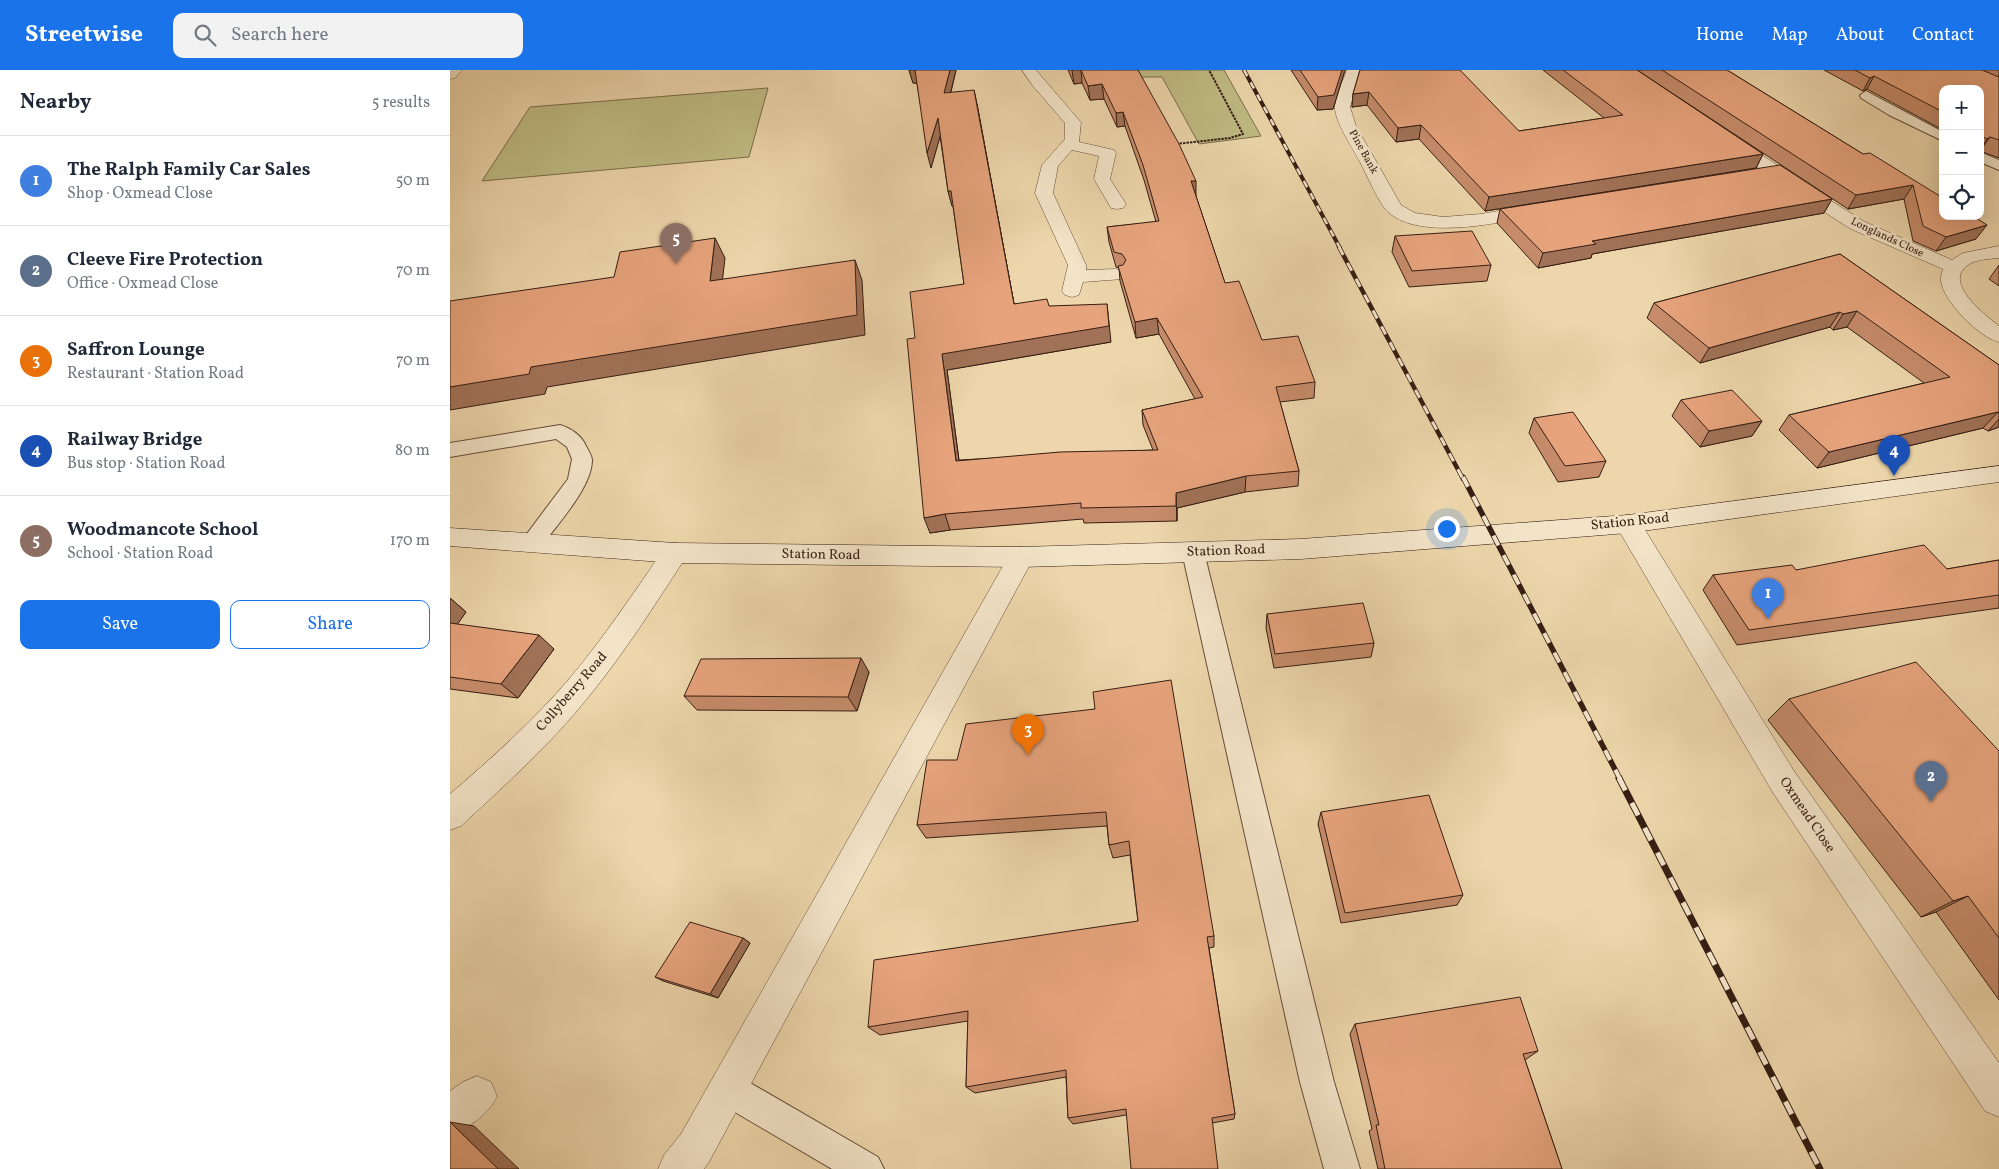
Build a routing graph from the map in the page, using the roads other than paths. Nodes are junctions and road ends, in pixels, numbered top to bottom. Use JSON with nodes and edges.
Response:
{"nodes":[{"id":1,"x":455,"y":70,"type":"edge"},
{"id":2,"x":1029,"y":70,"type":"edge"},
{"id":3,"x":1354,"y":70,"type":"edge"},
{"id":4,"x":450,"y":75,"type":"edge"},
{"id":5,"x":1866,"y":95,"type":"edge"},
{"id":6,"x":1718,"y":134,"type":"edge"},
{"id":7,"x":1939,"y":135,"type":"edge"},
{"id":8,"x":1069,"y":145,"type":"junction"},
{"id":9,"x":1984,"y":158,"type":"edge"},
{"id":10,"x":1999,"y":166,"type":"edge"},
{"id":11,"x":1776,"y":172,"type":"junction"},
{"id":12,"x":1757,"y":176,"type":"edge"},
{"id":13,"x":1117,"y":204,"type":"dead end"},
{"id":14,"x":1555,"y":207,"type":"edge"},
{"id":15,"x":1999,"y":252,"type":"edge"},
{"id":16,"x":1953,"y":267,"type":"junction"},
{"id":17,"x":1116,"y":275,"type":"edge"},
{"id":18,"x":1999,"y":336,"type":"edge"},
{"id":19,"x":450,"y":450,"type":"edge"},
{"id":20,"x":1999,"y":474,"type":"edge"},
{"id":21,"x":1628,"y":524,"type":"junction"},
{"id":22,"x":450,"y":537,"type":"edge"},
{"id":23,"x":531,"y":543,"type":"junction"},
{"id":24,"x":1193,"y":552,"type":"junction"},
{"id":25,"x":675,"y":553,"type":"junction"},
{"id":26,"x":1021,"y":557,"type":"junction"},
{"id":27,"x":450,"y":815,"type":"edge"},
{"id":28,"x":728,"y":1089,"type":"junction"},
{"id":29,"x":1999,"y":1097,"type":"edge"},
{"id":30,"x":678,"y":1169,"type":"edge"},
{"id":31,"x":866,"y":1169,"type":"edge"},
{"id":32,"x":1342,"y":1169,"type":"edge"}],
"edges":[{"from":1,"to":4,"type":"street"},
{"from":2,"to":8,"type":"street"},
{"from":3,"to":14,"type":"street","name":"Pine Bank"},
{"from":5,"to":7,"type":"lane"},
{"from":6,"to":11,"type":"street","name":"Longlands Close"},
{"from":8,"to":13,"type":"street"},
{"from":8,"to":17,"type":"street"},
{"from":9,"to":10,"type":"lane"},
{"from":11,"to":12,"type":"street"},
{"from":11,"to":16,"type":"street","name":"Longlands Close"},
{"from":15,"to":16,"type":"street"},
{"from":16,"to":18,"type":"street"},
{"from":19,"to":23,"type":"lane"},
{"from":20,"to":21,"type":"street","name":"Station Road"},
{"from":21,"to":24,"type":"street","name":"Station Road"},
{"from":21,"to":29,"type":"street","name":"Oxmead Close"},
{"from":22,"to":23,"type":"street","name":"Station Road"},
{"from":23,"to":25,"type":"street","name":"Station Road"},
{"from":24,"to":26,"type":"street","name":"Station Road"},
{"from":24,"to":32,"type":"lane"},
{"from":25,"to":26,"type":"street","name":"Station Road"},
{"from":25,"to":27,"type":"street","name":"Collyberry Road"},
{"from":26,"to":28,"type":"street"},
{"from":28,"to":30,"type":"street"},
{"from":28,"to":31,"type":"lane"}]}
